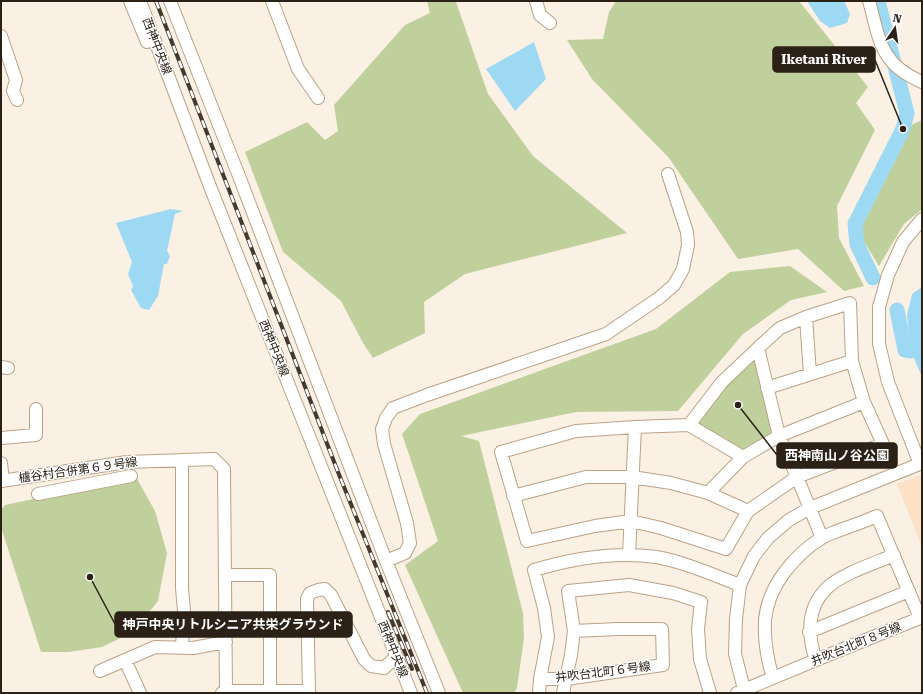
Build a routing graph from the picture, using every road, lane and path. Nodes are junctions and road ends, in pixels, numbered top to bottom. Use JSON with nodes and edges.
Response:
{"nodes":[{"id":1,"x":130,"y":1,"type":"edge"},
{"id":2,"x":140,"y":1,"type":"edge"},
{"id":3,"x":170,"y":1,"type":"edge"},
{"id":4,"x":178,"y":1,"type":"edge"},
{"id":5,"x":272,"y":1,"type":"edge"},
{"id":6,"x":536,"y":1,"type":"edge"},
{"id":7,"x":869,"y":1,"type":"edge"},
{"id":8,"x":550,"y":23,"type":"dead end"},
{"id":9,"x":2,"y":42,"type":"edge"},
{"id":10,"x":922,"y":82,"type":"edge"},
{"id":11,"x":318,"y":98,"type":"dead end"},
{"id":12,"x":17,"y":100,"type":"dead end"},
{"id":13,"x":668,"y":174,"type":"dead end"},
{"id":14,"x":922,"y":219,"type":"edge"},
{"id":15,"x":272,"y":262,"type":"junction"},
{"id":16,"x":245,"y":273,"type":"junction"},
{"id":17,"x":806,"y":317,"type":"junction"},
{"id":18,"x":758,"y":348,"type":"junction"},
{"id":19,"x":852,"y":361,"type":"junction"},
{"id":20,"x":810,"y":374,"type":"junction"},
{"id":21,"x":767,"y":388,"type":"junction"},
{"id":22,"x":864,"y":402,"type":"junction"},
{"id":23,"x":36,"y":409,"type":"dead end"},
{"id":24,"x":689,"y":425,"type":"junction"},
{"id":25,"x":635,"y":427,"type":"junction"},
{"id":26,"x":779,"y":436,"type":"junction"},
{"id":27,"x":1,"y":438,"type":"edge"},
{"id":28,"x":743,"y":457,"type":"junction"},
{"id":29,"x":182,"y":460,"type":"junction"},
{"id":30,"x":130,"y":462,"type":"junction"},
{"id":31,"x":1,"y":463,"type":"edge"},
{"id":32,"x":921,"y":463,"type":"edge"},
{"id":33,"x":632,"y":476,"type":"junction"},
{"id":34,"x":797,"y":477,"type":"junction"},
{"id":35,"x":2,"y":481,"type":"edge"},
{"id":36,"x":708,"y":493,"type":"junction"},
{"id":37,"x":38,"y":494,"type":"dead end"},
{"id":38,"x":513,"y":496,"type":"junction"},
{"id":39,"x":810,"y":508,"type":"junction"},
{"id":40,"x":748,"y":511,"type":"junction"},
{"id":41,"x":631,"y":521,"type":"junction"},
{"id":42,"x":822,"y":538,"type":"junction"},
{"id":43,"x":629,"y":554,"type":"junction"},
{"id":44,"x":894,"y":556,"type":"junction"},
{"id":45,"x":386,"y":561,"type":"junction"},
{"id":46,"x":225,"y":575,"type":"junction"},
{"id":47,"x":740,"y":585,"type":"junction"},
{"id":48,"x":909,"y":591,"type":"junction"},
{"id":49,"x":574,"y":631,"type":"junction"},
{"id":50,"x":809,"y":632,"type":"junction"},
{"id":51,"x":226,"y":642,"type":"junction"},
{"id":52,"x":182,"y":647,"type":"junction"},
{"id":53,"x":396,"y":657,"type":"junction"},
{"id":54,"x":126,"y":660,"type":"junction"},
{"id":55,"x":816,"y":660,"type":"junction"},
{"id":56,"x":100,"y":671,"type":"dead end"},
{"id":57,"x":540,"y":678,"type":"junction"},
{"id":58,"x":773,"y":678,"type":"junction"},
{"id":59,"x":566,"y":679,"type":"junction"},
{"id":60,"x":224,"y":692,"type":"edge"},
{"id":61,"x":270,"y":692,"type":"edge"},
{"id":62,"x":742,"y":692,"type":"edge"},
{"id":63,"x":140,"y":693,"type":"edge"},
{"id":64,"x":411,"y":693,"type":"edge"},
{"id":65,"x":439,"y":693,"type":"edge"},
{"id":66,"x":539,"y":693,"type":"edge"},
{"id":67,"x":563,"y":693,"type":"edge"},
{"id":68,"x":710,"y":693,"type":"edge"}],
"edges":[{"from":1,"to":16,"type":"street"},
{"from":2,"to":16,"type":"street","name":"西神中央線"},
{"from":3,"to":15,"type":"street"},
{"from":4,"to":15,"type":"street"},
{"from":5,"to":11,"type":"street"},
{"from":6,"to":8,"type":"street"},
{"from":7,"to":10,"type":"street"},
{"from":9,"to":12,"type":"street"},
{"from":13,"to":45,"type":"street"},
{"from":14,"to":32,"type":"street"},
{"from":15,"to":45,"type":"street"},
{"from":16,"to":53,"type":"street","name":"西神中央線"},
{"from":17,"to":18,"type":"street"},
{"from":17,"to":19,"type":"street"},
{"from":17,"to":20,"type":"street"},
{"from":18,"to":21,"type":"street"},
{"from":18,"to":24,"type":"street"},
{"from":19,"to":20,"type":"street"},
{"from":19,"to":22,"type":"street"},
{"from":20,"to":21,"type":"street"},
{"from":21,"to":26,"type":"street"},
{"from":22,"to":26,"type":"street"},
{"from":22,"to":34,"type":"street"},
{"from":23,"to":27,"type":"street"},
{"from":24,"to":25,"type":"street"},
{"from":24,"to":28,"type":"street"},
{"from":25,"to":33,"type":"street"},
{"from":25,"to":38,"type":"street"},
{"from":26,"to":28,"type":"street"},
{"from":26,"to":34,"type":"street"},
{"from":28,"to":36,"type":"street"},
{"from":29,"to":30,"type":"street","name":"櫨谷村合併第６９号線"},
{"from":29,"to":46,"type":"street","name":"櫨谷村合併第６９号線"},
{"from":29,"to":52,"type":"street"},
{"from":30,"to":35,"type":"street","name":"櫨谷村合併第６９号線"},
{"from":30,"to":37,"type":"street"},
{"from":31,"to":35,"type":"street"},
{"from":32,"to":39,"type":"street"},
{"from":33,"to":36,"type":"street"},
{"from":33,"to":38,"type":"street"},
{"from":33,"to":41,"type":"street"},
{"from":34,"to":39,"type":"street"},
{"from":34,"to":40,"type":"street"},
{"from":36,"to":40,"type":"street"},
{"from":38,"to":41,"type":"street"},
{"from":39,"to":42,"type":"street"},
{"from":39,"to":47,"type":"street"},
{"from":40,"to":41,"type":"street"},
{"from":41,"to":43,"type":"street"},
{"from":42,"to":44,"type":"street","name":"井吹台北町８号線"},
{"from":42,"to":58,"type":"street","name":"井吹台北町８号線"},
{"from":43,"to":47,"type":"street"},
{"from":43,"to":57,"type":"street"},
{"from":44,"to":48,"type":"street","name":"井吹台北町８号線"},
{"from":44,"to":50,"type":"street"},
{"from":45,"to":65,"type":"street"},
{"from":46,"to":51,"type":"street"},
{"from":46,"to":61,"type":"street"},
{"from":47,"to":62,"type":"street"},
{"from":48,"to":50,"type":"street"},
{"from":48,"to":55,"type":"street","name":"井吹台北町８号線"},
{"from":49,"to":59,"type":"street"},
{"from":49,"to":59,"type":"street","name":"井吹台北町６号線"},
{"from":49,"to":68,"type":"street"},
{"from":50,"to":55,"type":"street"},
{"from":51,"to":52,"type":"street"},
{"from":51,"to":60,"type":"street"},
{"from":52,"to":54,"type":"street"},
{"from":53,"to":61,"type":"street"},
{"from":53,"to":64,"type":"street","name":"西神中央線"},
{"from":54,"to":56,"type":"street"},
{"from":54,"to":63,"type":"street"},
{"from":55,"to":58,"type":"street","name":"井吹台北町８号線"},
{"from":57,"to":59,"type":"street","name":"井吹台北町６号線"},
{"from":57,"to":66,"type":"street"},
{"from":58,"to":62,"type":"street","name":"井吹台北町８号線"},
{"from":59,"to":67,"type":"street"},
{"from":60,"to":61,"type":"street"}]}
